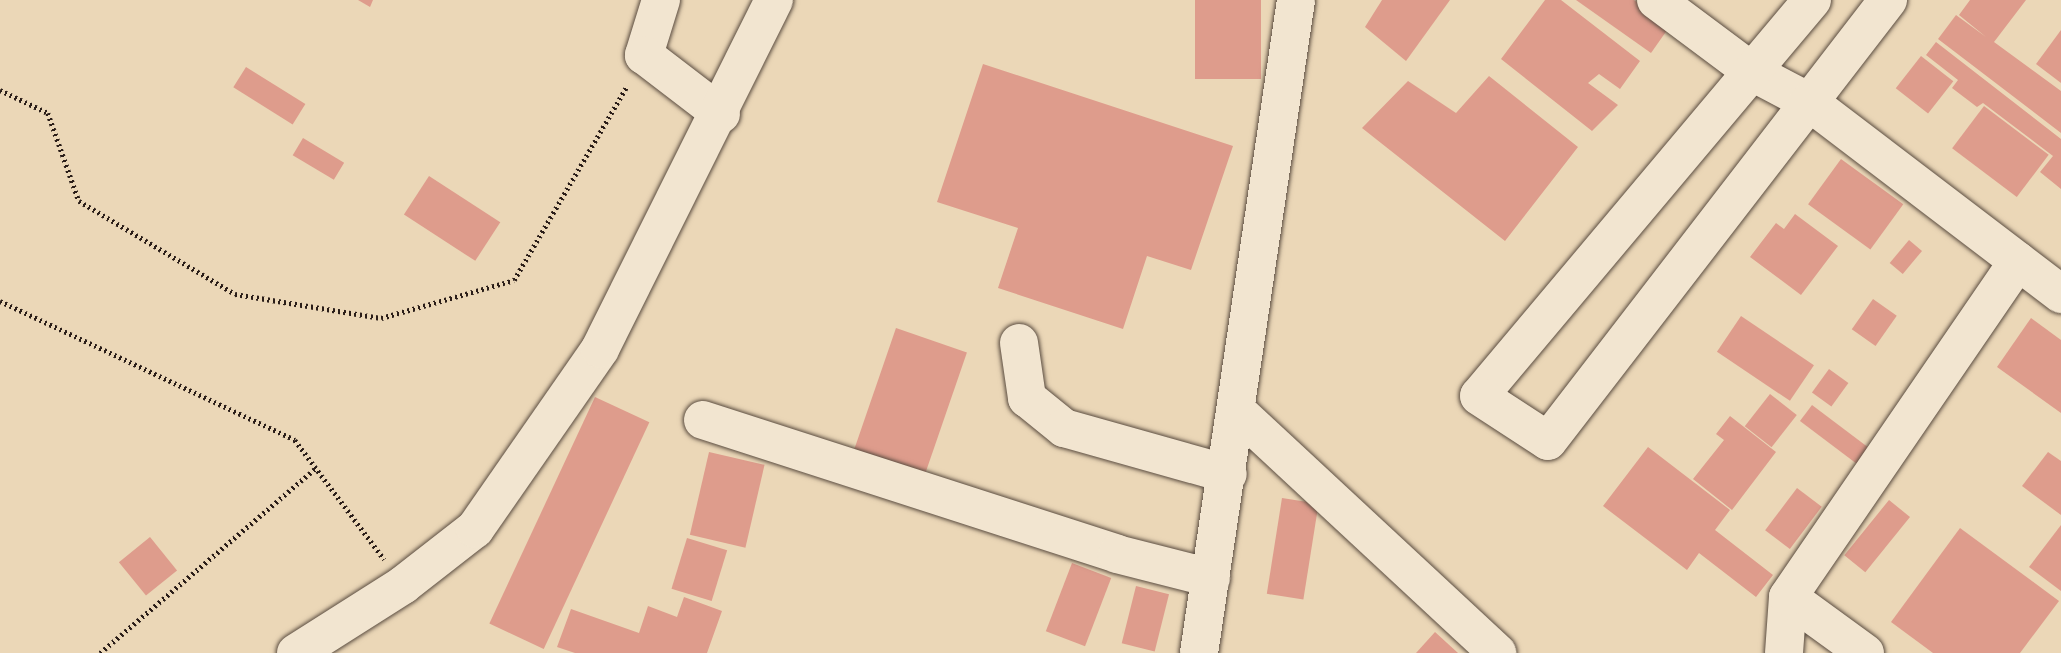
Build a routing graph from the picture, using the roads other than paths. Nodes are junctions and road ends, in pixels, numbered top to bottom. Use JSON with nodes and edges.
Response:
{"nodes":[{"id":1,"x":661,"y":0,"type":"edge"},
{"id":2,"x":774,"y":0,"type":"edge"},
{"id":3,"x":1296,"y":0,"type":"edge"},
{"id":4,"x":1656,"y":0,"type":"edge"},
{"id":5,"x":1812,"y":0,"type":"edge"},
{"id":6,"x":1888,"y":0,"type":"edge"},
{"id":7,"x":1754,"y":73,"type":"junction"},
{"id":8,"x":1809,"y":102,"type":"junction"},
{"id":9,"x":721,"y":114,"type":"junction"},
{"id":10,"x":2018,"y":261,"type":"junction"},
{"id":11,"x":2061,"y":294,"type":"edge"},
{"id":12,"x":1019,"y":343,"type":"dead end"},
{"id":13,"x":1238,"y":412,"type":"junction"},
{"id":14,"x":704,"y":420,"type":"dead end"},
{"id":15,"x":1228,"y":474,"type":"junction"},
{"id":16,"x":1211,"y":578,"type":"junction"},
{"id":17,"x":1788,"y":597,"type":"junction"},
{"id":18,"x":296,"y":653,"type":"edge"},
{"id":19,"x":1199,"y":653,"type":"edge"},
{"id":20,"x":1497,"y":653,"type":"edge"},
{"id":21,"x":1784,"y":653,"type":"edge"},
{"id":22,"x":1865,"y":653,"type":"edge"}],
"edges":[{"from":1,"to":9,"type":"street"},
{"from":2,"to":9,"type":"street"},
{"from":3,"to":13,"type":"street"},
{"from":4,"to":7,"type":"street"},
{"from":5,"to":7,"type":"street"},
{"from":6,"to":8,"type":"street"},
{"from":7,"to":8,"type":"street"},
{"from":7,"to":8,"type":"street"},
{"from":8,"to":10,"type":"street"},
{"from":9,"to":18,"type":"street"},
{"from":10,"to":11,"type":"street"},
{"from":10,"to":17,"type":"street"},
{"from":12,"to":15,"type":"street"},
{"from":13,"to":15,"type":"street"},
{"from":13,"to":20,"type":"street"},
{"from":14,"to":16,"type":"street"},
{"from":15,"to":16,"type":"street"},
{"from":16,"to":19,"type":"street"},
{"from":17,"to":21,"type":"street"},
{"from":17,"to":22,"type":"street"}]}
